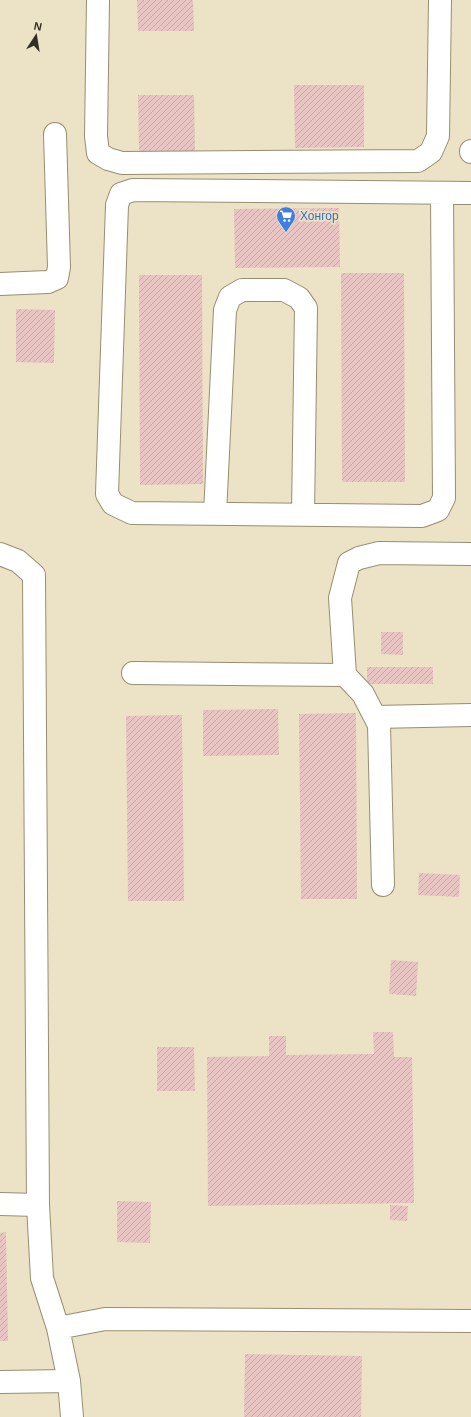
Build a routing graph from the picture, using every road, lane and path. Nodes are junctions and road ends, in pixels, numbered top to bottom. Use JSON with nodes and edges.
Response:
{"nodes":[{"id":1,"x":98,"y":0,"type":"edge"},
{"id":2,"x":440,"y":0,"type":"edge"},
{"id":3,"x":55,"y":134,"type":"dead end"},
{"id":4,"x":471,"y":193,"type":"edge"},
{"id":5,"x":442,"y":194,"type":"junction"},
{"id":6,"x":0,"y":284,"type":"edge"},
{"id":7,"x":215,"y":514,"type":"junction"},
{"id":8,"x":303,"y":514,"type":"junction"},
{"id":9,"x":0,"y":554,"type":"edge"},
{"id":10,"x":471,"y":554,"type":"edge"},
{"id":11,"x":134,"y":674,"type":"dead end"},
{"id":12,"x":346,"y":675,"type":"junction"},
{"id":13,"x":471,"y":715,"type":"edge"},
{"id":14,"x":375,"y":717,"type":"junction"},
{"id":15,"x":383,"y":885,"type":"dead end"},
{"id":16,"x":0,"y":1204,"type":"edge"},
{"id":17,"x":38,"y":1205,"type":"junction"},
{"id":18,"x":471,"y":1322,"type":"edge"},
{"id":19,"x":58,"y":1328,"type":"junction"},
{"id":20,"x":69,"y":1381,"type":"junction"},
{"id":21,"x":0,"y":1382,"type":"edge"},
{"id":22,"x":72,"y":1417,"type":"edge"}],
"edges":[{"from":1,"to":2,"type":"street"},
{"from":3,"to":6,"type":"street"},
{"from":4,"to":5,"type":"street"},
{"from":5,"to":7,"type":"street"},
{"from":5,"to":8,"type":"street"},
{"from":7,"to":8,"type":"street"},
{"from":7,"to":8,"type":"street"},
{"from":9,"to":17,"type":"street"},
{"from":10,"to":12,"type":"street"},
{"from":11,"to":12,"type":"street"},
{"from":12,"to":14,"type":"street"},
{"from":13,"to":14,"type":"street"},
{"from":14,"to":15,"type":"street"},
{"from":16,"to":17,"type":"street"},
{"from":17,"to":19,"type":"street"},
{"from":18,"to":19,"type":"street"},
{"from":19,"to":20,"type":"street"},
{"from":20,"to":21,"type":"street"},
{"from":20,"to":22,"type":"street"}]}
